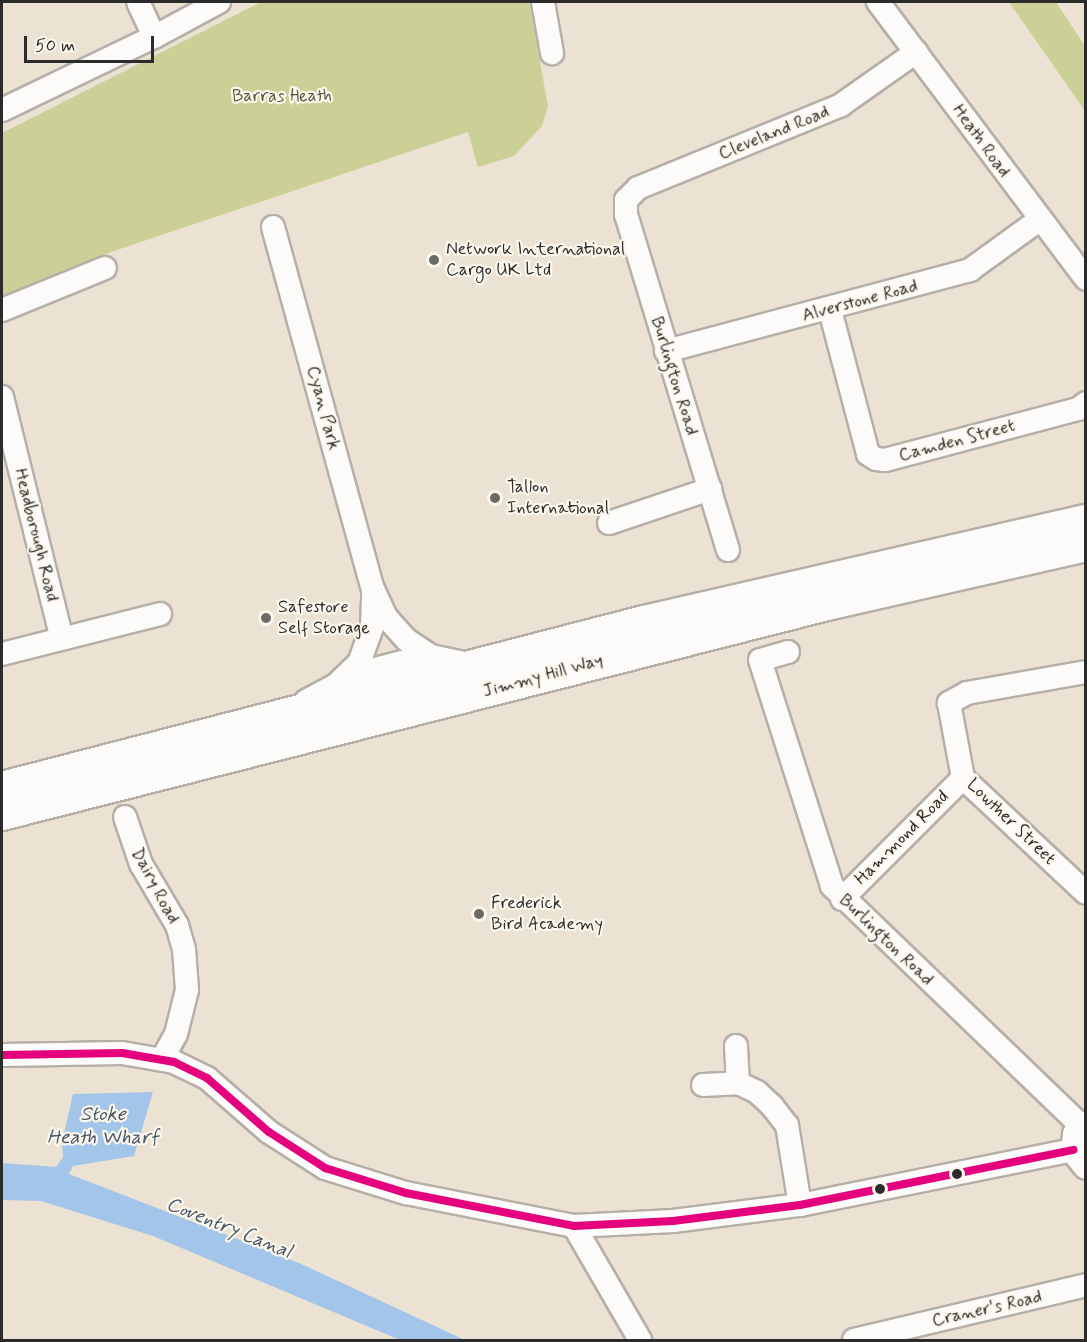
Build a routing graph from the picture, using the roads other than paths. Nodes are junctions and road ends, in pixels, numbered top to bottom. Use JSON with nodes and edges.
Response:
{"nodes":[{"id":1,"x":138,"y":2,"type":"edge"},
{"id":2,"x":219,"y":2,"type":"edge"},
{"id":3,"x":543,"y":2,"type":"edge"},
{"id":4,"x":878,"y":2,"type":"edge"},
{"id":5,"x":154,"y":38,"type":"junction"},
{"id":6,"x":916,"y":52,"type":"junction"},
{"id":7,"x":552,"y":53,"type":"dead end"},
{"id":8,"x":2,"y":110,"type":"edge"},
{"id":9,"x":626,"y":200,"type":"joint"},
{"id":10,"x":1039,"y":220,"type":"junction"},
{"id":11,"x":273,"y":227,"type":"dead end"},
{"id":12,"x":105,"y":268,"type":"dead end"},
{"id":13,"x":1086,"y":279,"type":"edge"},
{"id":14,"x":2,"y":310,"type":"edge"},
{"id":15,"x":830,"y":310,"type":"junction"},
{"id":16,"x":666,"y":351,"type":"junction"},
{"id":17,"x":2,"y":397,"type":"edge"},
{"id":18,"x":1086,"y":403,"type":"edge"},
{"id":19,"x":710,"y":489,"type":"junction"},
{"id":20,"x":1086,"y":520,"type":"edge"},
{"id":21,"x":609,"y":523,"type":"dead end"},
{"id":22,"x":1086,"y":545,"type":"edge"},
{"id":23,"x":728,"y":550,"type":"dead end"},
{"id":24,"x":373,"y":589,"type":"junction"},
{"id":25,"x":160,"y":614,"type":"dead end"},
{"id":26,"x":62,"y":639,"type":"junction"},
{"id":27,"x":788,"y":652,"type":"dead end"},
{"id":28,"x":2,"y":654,"type":"edge"},
{"id":29,"x":442,"y":660,"type":"junction"},
{"id":30,"x":474,"y":665,"type":"junction"},
{"id":31,"x":1086,"y":672,"type":"edge"},
{"id":32,"x":344,"y":678,"type":"junction"},
{"id":33,"x":261,"y":721,"type":"junction"},
{"id":34,"x":963,"y":778,"type":"junction"},
{"id":35,"x":2,"y":788,"type":"edge"},
{"id":36,"x":2,"y":814,"type":"edge"},
{"id":37,"x":125,"y":817,"type":"dead end"},
{"id":38,"x":1086,"y":893,"type":"edge"},
{"id":39,"x":842,"y":899,"type":"junction"},
{"id":40,"x":736,"y":1046,"type":"dead end"},
{"id":41,"x":2,"y":1055,"type":"edge"},
{"id":42,"x":162,"y":1059,"type":"junction"},
{"id":43,"x":738,"y":1083,"type":"junction"},
{"id":44,"x":703,"y":1085,"type":"dead end"},
{"id":45,"x":1082,"y":1142,"type":"edge"},
{"id":46,"x":800,"y":1205,"type":"junction"},
{"id":47,"x":574,"y":1226,"type":"junction"},
{"id":48,"x":1086,"y":1285,"type":"edge"},
{"id":49,"x":640,"y":1341,"type":"edge"},
{"id":50,"x":854,"y":1341,"type":"edge"}],
"edges":[{"from":1,"to":5,"type":"street"},
{"from":2,"to":5,"type":"street"},
{"from":3,"to":7,"type":"street"},
{"from":4,"to":6,"type":"street","name":"Heath Road"},
{"from":5,"to":8,"type":"street"},
{"from":6,"to":9,"type":"street","name":"Cleveland Road"},
{"from":6,"to":10,"type":"street","name":"Heath Road"},
{"from":9,"to":16,"type":"street","name":"Burlington Road"},
{"from":10,"to":13,"type":"street","name":"Heath Road"},
{"from":10,"to":15,"type":"street","name":"Alverstone Road"},
{"from":11,"to":24,"type":"street","name":"Cyan Park"},
{"from":12,"to":14,"type":"street"},
{"from":15,"to":16,"type":"street","name":"Alverstone Road"},
{"from":15,"to":18,"type":"street","name":"Camden Street"},
{"from":16,"to":19,"type":"street","name":"Burlington Road"},
{"from":17,"to":26,"type":"street","name":"Headborough Road"},
{"from":19,"to":21,"type":"street"},
{"from":19,"to":23,"type":"street","name":"Burlington Road"},
{"from":20,"to":30,"type":"highway","name":"Jimmy Hill Way"},
{"from":22,"to":36,"type":"highway","name":"Jimmy Hill Way"},
{"from":24,"to":29,"type":"street","name":"Cyan Park"},
{"from":24,"to":32,"type":"street","name":"Cyan Park"},
{"from":25,"to":26,"type":"street"},
{"from":26,"to":28,"type":"street"},
{"from":27,"to":39,"type":"street","name":"Burlington Road"},
{"from":29,"to":30,"type":"street","name":"Cyan Park"},
{"from":29,"to":32,"type":"street","name":"Cyan Park"},
{"from":30,"to":33,"type":"highway","name":"Jimmy Hill Way"},
{"from":31,"to":34,"type":"street","name":"Lowther Street"},
{"from":32,"to":33,"type":"street","name":"Cyan Park"},
{"from":33,"to":35,"type":"highway","name":"Jimmy Hill Way"},
{"from":34,"to":38,"type":"street","name":"Lowther Street"},
{"from":34,"to":39,"type":"street","name":"Hammond Road"},
{"from":37,"to":42,"type":"street","name":"Dairy Road"},
{"from":39,"to":45,"type":"street","name":"Burlington Road"},
{"from":40,"to":43,"type":"street"},
{"from":41,"to":42,"type":"street"},
{"from":42,"to":47,"type":"street"},
{"from":43,"to":44,"type":"street"},
{"from":43,"to":46,"type":"street"},
{"from":45,"to":46,"type":"street"},
{"from":46,"to":47,"type":"street"},
{"from":47,"to":49,"type":"street"},
{"from":48,"to":50,"type":"street","name":"Craner's Road"}]}
